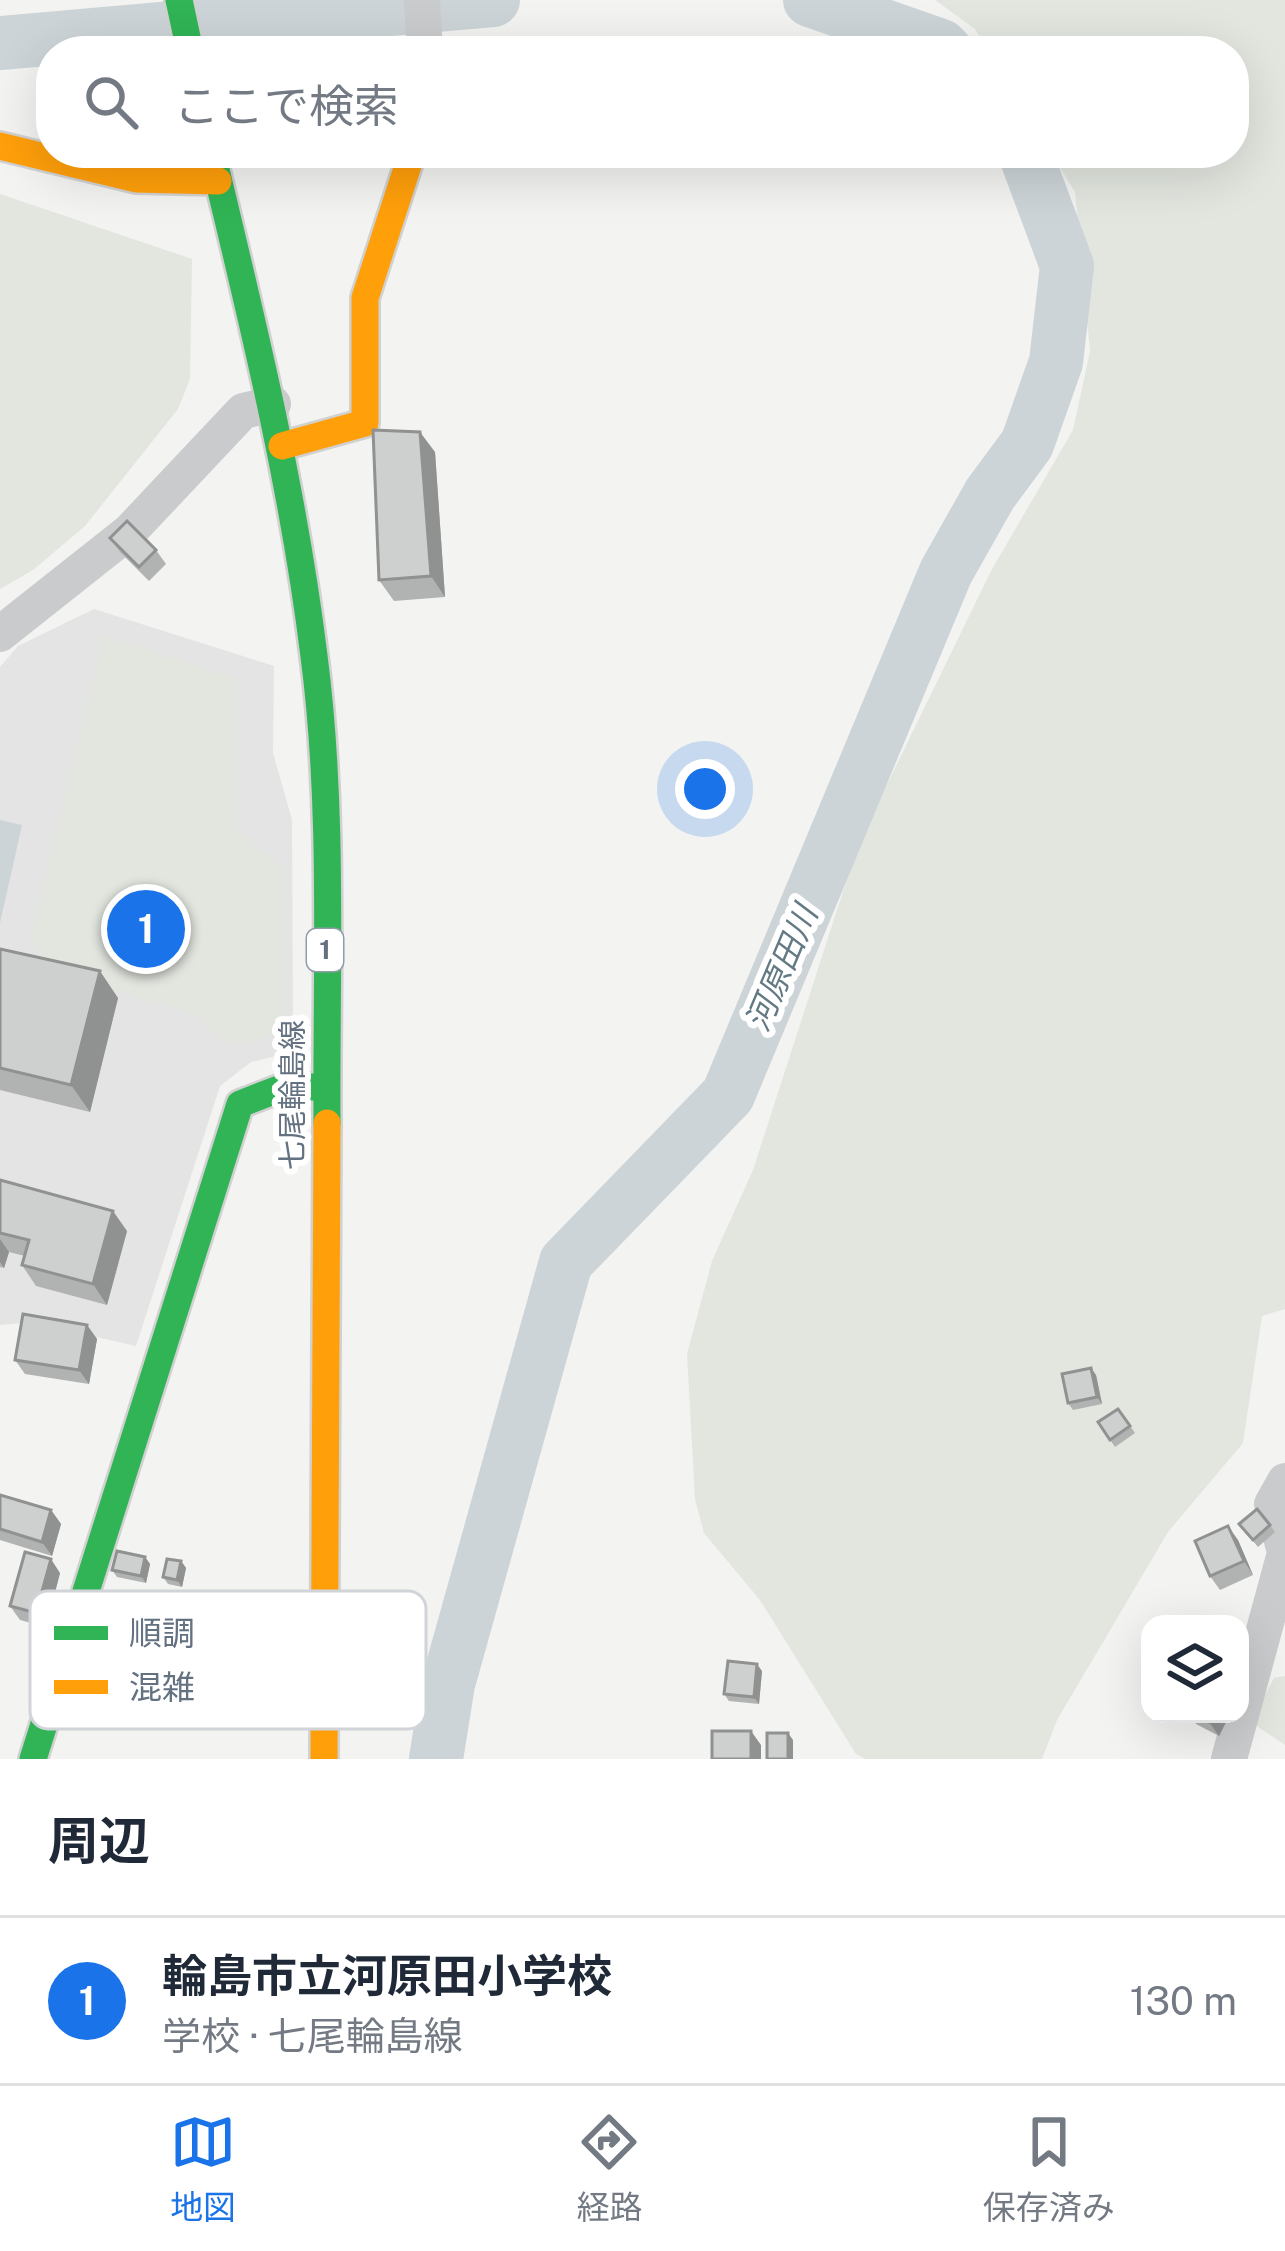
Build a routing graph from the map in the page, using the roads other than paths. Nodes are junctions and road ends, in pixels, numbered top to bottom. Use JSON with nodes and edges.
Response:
{"nodes":[{"id":1,"x":179,"y":0,"type":"edge"},
{"id":2,"x":422,"y":0,"type":"edge"},
{"id":3,"x":187,"y":36,"type":"edge"},
{"id":4,"x":424,"y":36,"type":"edge"},
{"id":5,"x":0,"y":146,"type":"edge"},
{"id":6,"x":36,"y":155,"type":"edge"},
{"id":7,"x":87,"y":168,"type":"edge"},
{"id":8,"x":215,"y":168,"type":"edge"},
{"id":9,"x":407,"y":168,"type":"edge"},
{"id":10,"x":218,"y":182,"type":"junction"},
{"id":11,"x":273,"y":404,"type":"junction"},
{"id":12,"x":282,"y":446,"type":"junction"},
{"id":13,"x":0,"y":634,"type":"edge"},
{"id":14,"x":326,"y":1087,"type":"junction"},
{"id":15,"x":1285,"y":1480,"type":"edge"},
{"id":16,"x":1285,"y":1552,"type":"edge"},
{"id":17,"x":86,"y":1591,"type":"edge"},
{"id":18,"x":324,"y":1591,"type":"edge"},
{"id":19,"x":42,"y":1729,"type":"edge"},
{"id":20,"x":324,"y":1729,"type":"edge"},
{"id":21,"x":33,"y":1759,"type":"edge"},
{"id":22,"x":324,"y":1759,"type":"edge"},
{"id":23,"x":1228,"y":1759,"type":"edge"}],
"edges":[{"from":1,"to":3,"type":"main road"},
{"from":2,"to":4,"type":"street"},
{"from":5,"to":6,"type":"main road"},
{"from":7,"to":10,"type":"main road"},
{"from":8,"to":10,"type":"main road","name":"七尾輪島線","number":"1"},
{"from":9,"to":12,"type":"main road"},
{"from":10,"to":11,"type":"main road","name":"七尾輪島線","number":"1"},
{"from":11,"to":12,"type":"main road","name":"七尾輪島線","number":"1"},
{"from":11,"to":13,"type":"street"},
{"from":12,"to":14,"type":"main road","name":"七尾輪島線","number":"1"},
{"from":14,"to":17,"type":"main road"},
{"from":14,"to":18,"type":"main road","name":"七尾輪島線","number":"1"},
{"from":15,"to":16,"type":"street"},
{"from":16,"to":23,"type":"street"},
{"from":19,"to":21,"type":"main road"},
{"from":20,"to":22,"type":"main road","name":"七尾輪島線","number":"1"}]}
